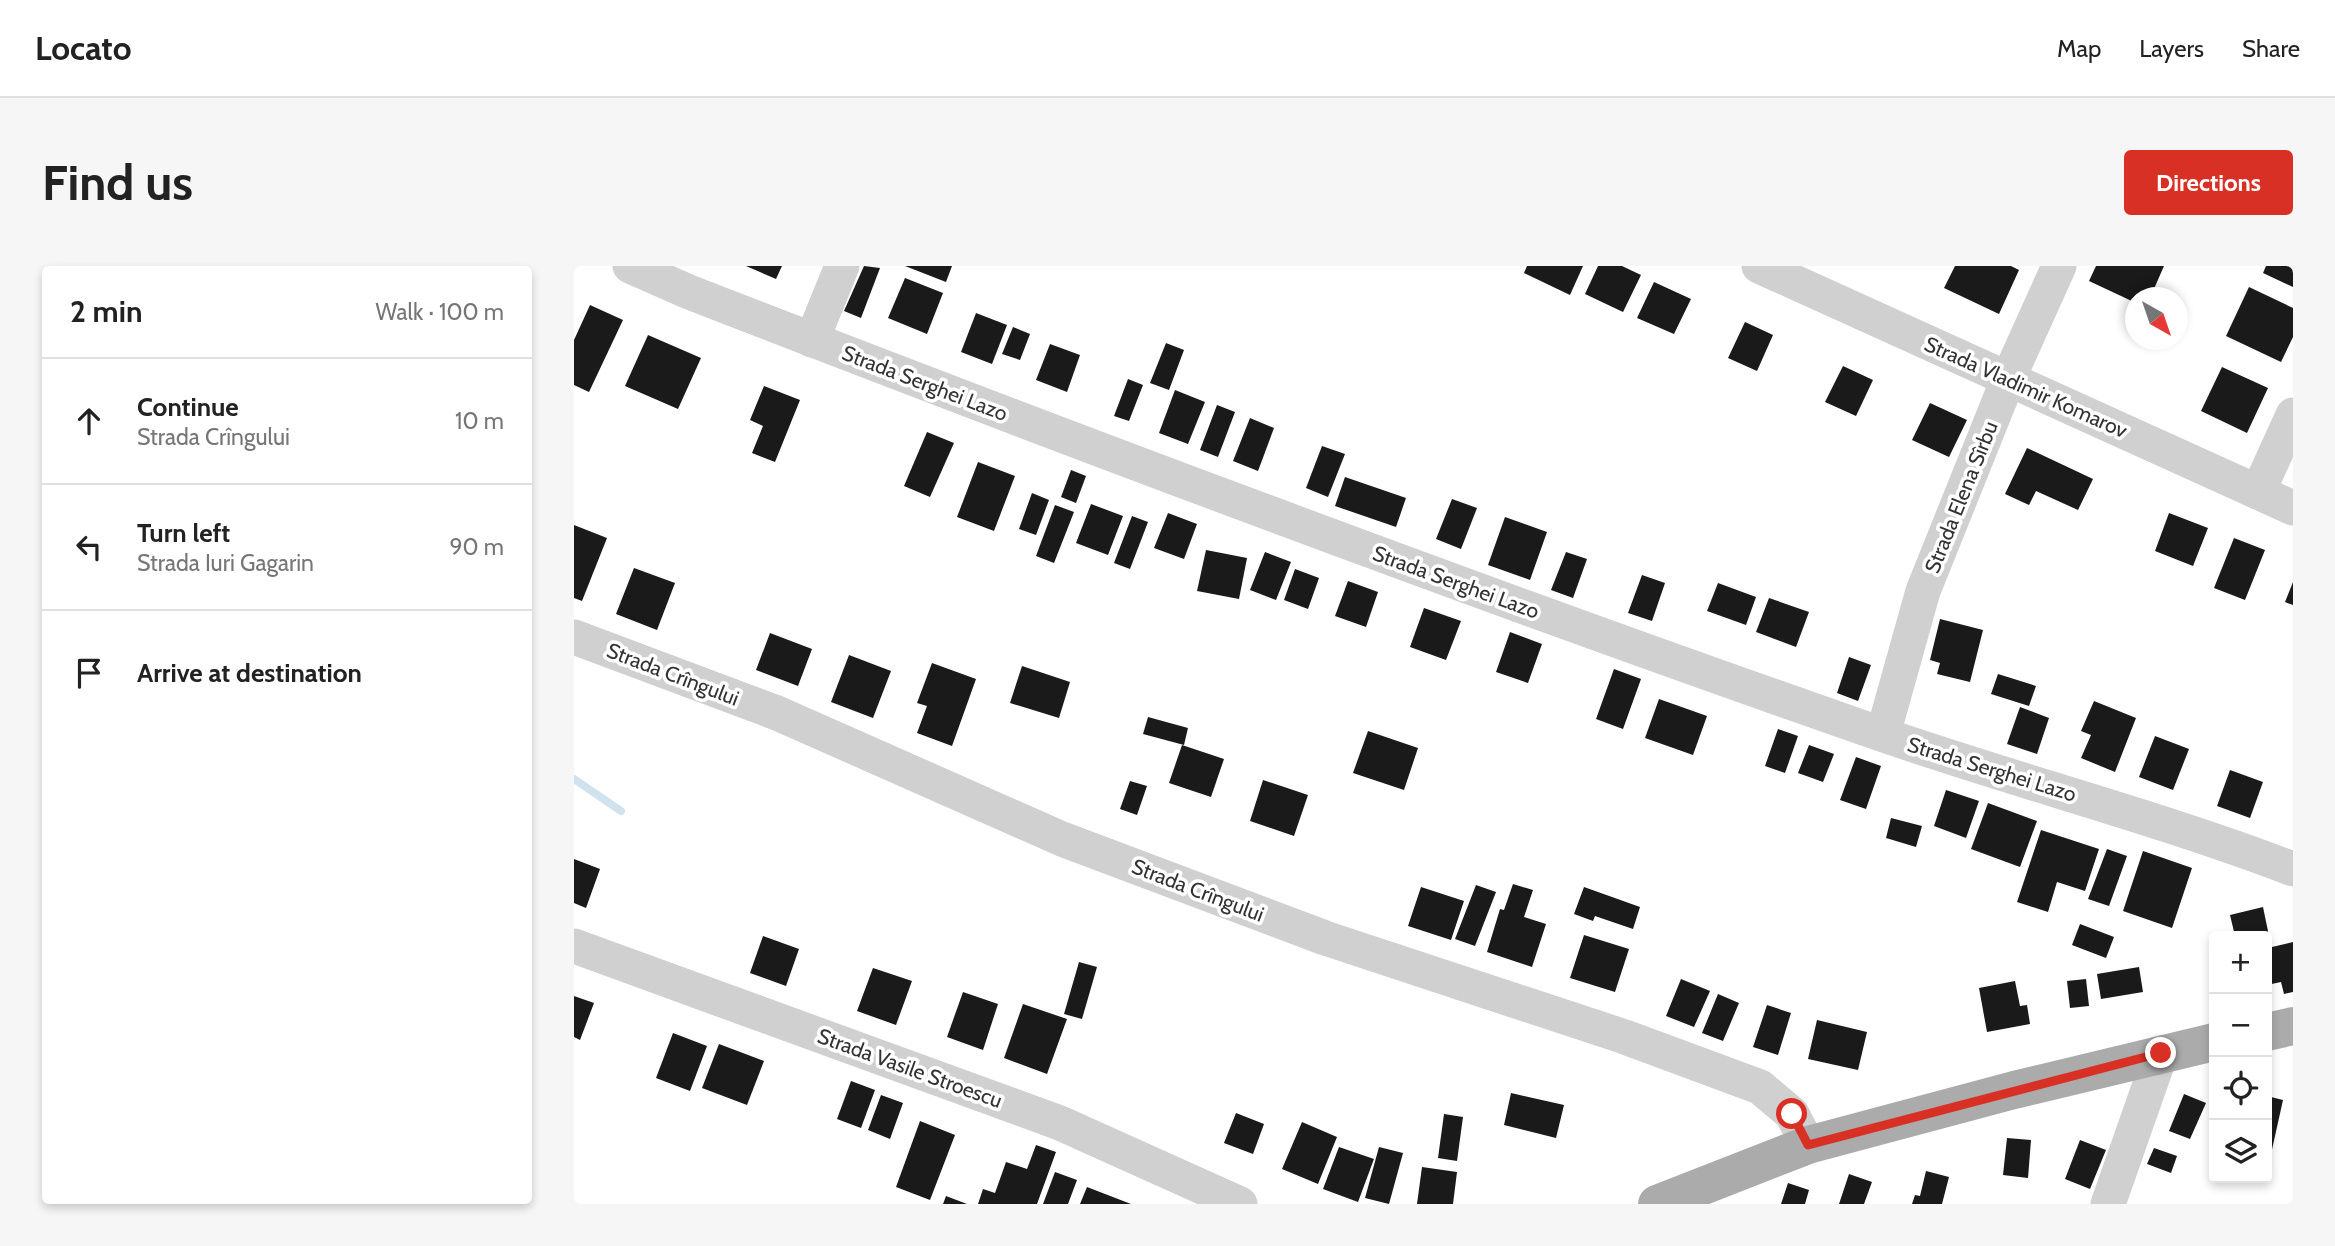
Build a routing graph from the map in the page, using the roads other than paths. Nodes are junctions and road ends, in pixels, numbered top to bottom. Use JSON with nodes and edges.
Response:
{"nodes":[{"id":1,"x":630,"y":266,"type":"edge"},
{"id":2,"x":842,"y":266,"type":"edge"},
{"id":3,"x":1759,"y":266,"type":"edge"},
{"id":4,"x":2059,"y":266,"type":"edge"},
{"id":5,"x":812,"y":340,"type":"junction"},
{"id":6,"x":2009,"y":377,"type":"junction"},
{"id":7,"x":2293,"y":415,"type":"edge"},
{"id":8,"x":2258,"y":492,"type":"junction"},
{"id":9,"x":2293,"y":508,"type":"edge"},
{"id":10,"x":574,"y":636,"type":"edge"},
{"id":11,"x":1883,"y":734,"type":"junction"},
{"id":12,"x":2293,"y":869,"type":"edge"},
{"id":13,"x":574,"y":946,"type":"edge"},
{"id":14,"x":2293,"y":1026,"type":"edge"},
{"id":15,"x":2272,"y":1031,"type":"edge"},
{"id":16,"x":2209,"y":1043,"type":"edge"},
{"id":17,"x":2161,"y":1053,"type":"junction"},
{"id":18,"x":1808,"y":1145,"type":"junction"},
{"id":19,"x":1240,"y":1204,"type":"edge"},
{"id":20,"x":1657,"y":1204,"type":"edge"},
{"id":21,"x":2108,"y":1204,"type":"edge"}],
"edges":[{"from":1,"to":5,"type":"street","name":"Strada Serghei Lazo"},
{"from":2,"to":5,"type":"street"},
{"from":3,"to":6,"type":"street","name":"Strada Vladimir Komarov"},
{"from":4,"to":6,"type":"street","name":"Strada Elena Sîrbu"},
{"from":5,"to":11,"type":"street","name":"Strada Serghei Lazo"},
{"from":6,"to":8,"type":"street","name":"Strada Vladimir Komarov"},
{"from":6,"to":11,"type":"street","name":"Strada Elena Sîrbu"},
{"from":7,"to":8,"type":"street"},
{"from":8,"to":9,"type":"street","name":"Strada Vladimir Komarov"},
{"from":10,"to":18,"type":"street","name":"Strada Crîngului"},
{"from":11,"to":12,"type":"street","name":"Strada Serghei Lazo"},
{"from":13,"to":19,"type":"street","name":"Strada Vasile Stroescu"},
{"from":14,"to":15,"type":"main road"},
{"from":16,"to":17,"type":"main road"},
{"from":17,"to":18,"type":"main road"},
{"from":17,"to":21,"type":"street"},
{"from":18,"to":20,"type":"main road"}]}
